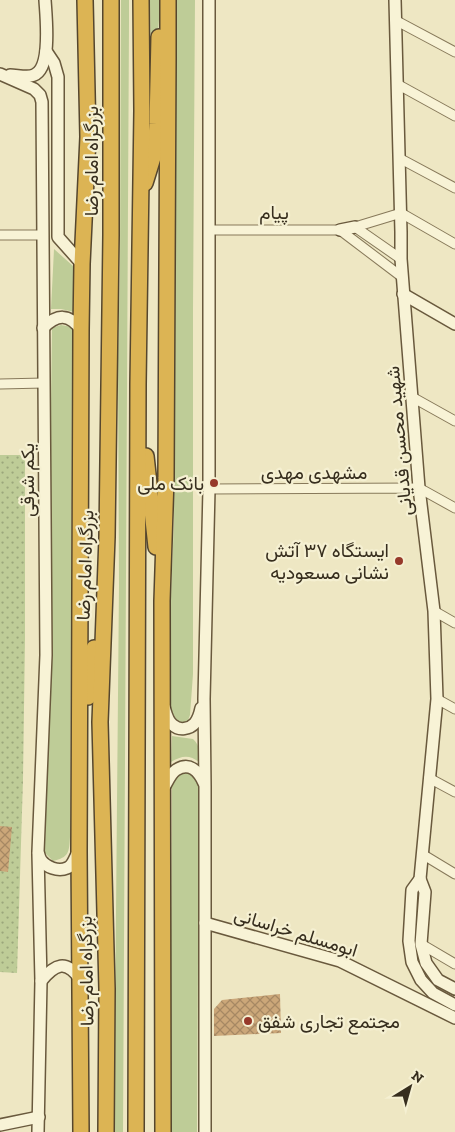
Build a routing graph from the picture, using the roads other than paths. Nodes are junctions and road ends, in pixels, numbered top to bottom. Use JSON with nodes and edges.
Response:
{"nodes":[{"id":1,"x":46,"y":0,"type":"edge"},
{"id":2,"x":85,"y":0,"type":"edge"},
{"id":3,"x":111,"y":0,"type":"edge"},
{"id":4,"x":141,"y":0,"type":"edge"},
{"id":5,"x":209,"y":0,"type":"edge"},
{"id":6,"x":394,"y":0,"type":"edge"},
{"id":7,"x":168,"y":1,"type":"edge"},
{"id":8,"x":395,"y":20,"type":"junction"},
{"id":9,"x":46,"y":51,"type":"junction"},
{"id":10,"x":455,"y":52,"type":"edge"},
{"id":11,"x":0,"y":74,"type":"edge"},
{"id":12,"x":397,"y":84,"type":"junction"},
{"id":13,"x":455,"y":116,"type":"edge"},
{"id":14,"x":399,"y":158,"type":"junction"},
{"id":15,"x":455,"y":188,"type":"edge"},
{"id":16,"x":140,"y":199,"type":"junction"},
{"id":17,"x":401,"y":213,"type":"junction"},
{"id":18,"x":355,"y":227,"type":"junction"},
{"id":19,"x":209,"y":230,"type":"junction"},
{"id":20,"x":340,"y":230,"type":"junction"},
{"id":21,"x":0,"y":235,"type":"edge"},
{"id":22,"x":43,"y":236,"type":"junction"},
{"id":23,"x":455,"y":244,"type":"edge"},
{"id":24,"x":400,"y":259,"type":"junction"},
{"id":25,"x":82,"y":264,"type":"junction"},
{"id":26,"x":402,"y":277,"type":"junction"},
{"id":27,"x":403,"y":294,"type":"junction"},
{"id":28,"x":455,"y":324,"type":"edge"},
{"id":29,"x":43,"y":328,"type":"junction"},
{"id":30,"x":81,"y":330,"type":"junction"},
{"id":31,"x":44,"y":383,"type":"junction"},
{"id":32,"x":0,"y":384,"type":"edge"},
{"id":33,"x":138,"y":384,"type":"junction"},
{"id":34,"x":412,"y":397,"type":"junction"},
{"id":35,"x":455,"y":421,"type":"edge"},
{"id":36,"x":419,"y":488,"type":"junction"},
{"id":37,"x":209,"y":489,"type":"junction"},
{"id":38,"x":455,"y":508,"type":"edge"},
{"id":39,"x":106,"y":537,"type":"junction"},
{"id":40,"x":162,"y":601,"type":"junction"},
{"id":41,"x":434,"y":611,"type":"junction"},
{"id":42,"x":455,"y":623,"type":"edge"},
{"id":43,"x":204,"y":699,"type":"junction"},
{"id":44,"x":436,"y":699,"type":"junction"},
{"id":45,"x":163,"y":702,"type":"junction"},
{"id":46,"x":455,"y":709,"type":"edge"},
{"id":47,"x":80,"y":774,"type":"junction"},
{"id":48,"x":429,"y":778,"type":"junction"},
{"id":49,"x":205,"y":786,"type":"junction"},
{"id":50,"x":163,"y":790,"type":"junction"},
{"id":51,"x":455,"y":792,"type":"edge"},
{"id":52,"x":79,"y":851,"type":"junction"},
{"id":53,"x":38,"y":852,"type":"junction"},
{"id":54,"x":422,"y":854,"type":"junction"},
{"id":55,"x":455,"y":874,"type":"edge"},
{"id":56,"x":420,"y":878,"type":"junction"},
{"id":57,"x":205,"y":923,"type":"junction"},
{"id":58,"x":420,"y":944,"type":"junction"},
{"id":59,"x":455,"y":964,"type":"edge"},
{"id":60,"x":80,"y":979,"type":"junction"},
{"id":61,"x":41,"y":981,"type":"junction"},
{"id":62,"x":455,"y":989,"type":"edge"},
{"id":63,"x":455,"y":1004,"type":"edge"},
{"id":64,"x":455,"y":1018,"type":"edge"},
{"id":65,"x":38,"y":1117,"type":"junction"},
{"id":66,"x":0,"y":1125,"type":"edge"},
{"id":67,"x":38,"y":1132,"type":"edge"},
{"id":68,"x":81,"y":1132,"type":"edge"},
{"id":69,"x":106,"y":1132,"type":"edge"},
{"id":70,"x":136,"y":1132,"type":"edge"},
{"id":71,"x":164,"y":1132,"type":"edge"},
{"id":72,"x":205,"y":1132,"type":"edge"}],
"edges":[{"from":1,"to":9,"type":"main road","name":"یکم شرقی"},
{"from":2,"to":25,"type":"highway"},
{"from":3,"to":39,"type":"highway","name":"بزرگراه امام رضا"},
{"from":4,"to":16,"type":"highway"},
{"from":5,"to":19,"type":"main road"},
{"from":6,"to":8,"type":"main road","name":"شهید محسن قدیانی"},
{"from":7,"to":16,"type":"highway"},
{"from":7,"to":40,"type":"highway"},
{"from":8,"to":10,"type":"street"},
{"from":8,"to":12,"type":"main road","name":"شهید محسن قدیانی"},
{"from":9,"to":11,"type":"main road","name":"یکم شرقی"},
{"from":9,"to":25,"type":"main road"},
{"from":11,"to":22,"type":"main road","name":"یکم شرقی"},
{"from":12,"to":13,"type":"street"},
{"from":12,"to":14,"type":"main road","name":"شهید محسن قدیانی"},
{"from":14,"to":15,"type":"street"},
{"from":14,"to":17,"type":"main road","name":"شهید محسن قدیانی"},
{"from":16,"to":33,"type":"highway"},
{"from":17,"to":18,"type":"street","name":"پیام"},
{"from":17,"to":23,"type":"street"},
{"from":17,"to":24,"type":"main road","name":"شهید محسن قدیانی"},
{"from":18,"to":20,"type":"main road","name":"پیام"},
{"from":18,"to":24,"type":"street"},
{"from":19,"to":20,"type":"street","name":"پیام"},
{"from":19,"to":37,"type":"main road"},
{"from":20,"to":26,"type":"street"},
{"from":21,"to":22,"type":"street"},
{"from":22,"to":29,"type":"main road","name":"یکم شرقی"},
{"from":24,"to":26,"type":"main road","name":"شهید محسن قدیانی"},
{"from":25,"to":30,"type":"highway"},
{"from":26,"to":27,"type":"main road","name":"شهید محسن قدیانی"},
{"from":27,"to":28,"type":"main road"},
{"from":27,"to":34,"type":"main road","name":"شهید محسن قدیانی"},
{"from":29,"to":30,"type":"main road"},
{"from":29,"to":31,"type":"main road","name":"یکم شرقی"},
{"from":30,"to":47,"type":"highway"},
{"from":31,"to":32,"type":"street"},
{"from":31,"to":53,"type":"main road","name":"یکم شرقی"},
{"from":33,"to":40,"type":"highway"},
{"from":33,"to":70,"type":"highway"},
{"from":34,"to":35,"type":"street"},
{"from":34,"to":36,"type":"main road","name":"شهید محسن قدیانی"},
{"from":36,"to":37,"type":"street","name":"مشهدی مهدی"},
{"from":36,"to":38,"type":"street"},
{"from":36,"to":41,"type":"main road","name":"شهید محسن قدیانی"},
{"from":37,"to":43,"type":"main road"},
{"from":39,"to":47,"type":"highway"},
{"from":39,"to":69,"type":"highway","name":"بزرگراه امام رضا"},
{"from":40,"to":45,"type":"highway"},
{"from":41,"to":42,"type":"street"},
{"from":41,"to":44,"type":"main road","name":"شهید محسن قدیانی"},
{"from":43,"to":45,"type":"main road"},
{"from":43,"to":49,"type":"main road"},
{"from":44,"to":46,"type":"street"},
{"from":44,"to":48,"type":"main road","name":"شهید محسن قدیانی"},
{"from":45,"to":50,"type":"highway"},
{"from":47,"to":52,"type":"highway"},
{"from":48,"to":51,"type":"street"},
{"from":48,"to":54,"type":"main road","name":"شهید محسن قدیانی"},
{"from":49,"to":50,"type":"main road"},
{"from":49,"to":57,"type":"main road"},
{"from":50,"to":71,"type":"highway"},
{"from":52,"to":53,"type":"main road"},
{"from":52,"to":60,"type":"highway"},
{"from":53,"to":61,"type":"main road","name":"یکم شرقی"},
{"from":54,"to":55,"type":"street"},
{"from":54,"to":56,"type":"main road","name":"شهید محسن قدیانی"},
{"from":56,"to":58,"type":"main road","name":"شهید محسن قدیانی"},
{"from":56,"to":63,"type":"main road","name":"شهید محسن قدیانی"},
{"from":57,"to":64,"type":"main road","name":"ابومسلم خراسانی"},
{"from":57,"to":72,"type":"main road"},
{"from":58,"to":59,"type":"street"},
{"from":58,"to":62,"type":"main road","name":"شهید محسن قدیانی"},
{"from":60,"to":61,"type":"main road"},
{"from":60,"to":68,"type":"highway"},
{"from":61,"to":65,"type":"main road","name":"یکم شرقی"},
{"from":65,"to":66,"type":"main road"},
{"from":65,"to":67,"type":"main road","name":"یکم شرقی"}]}
